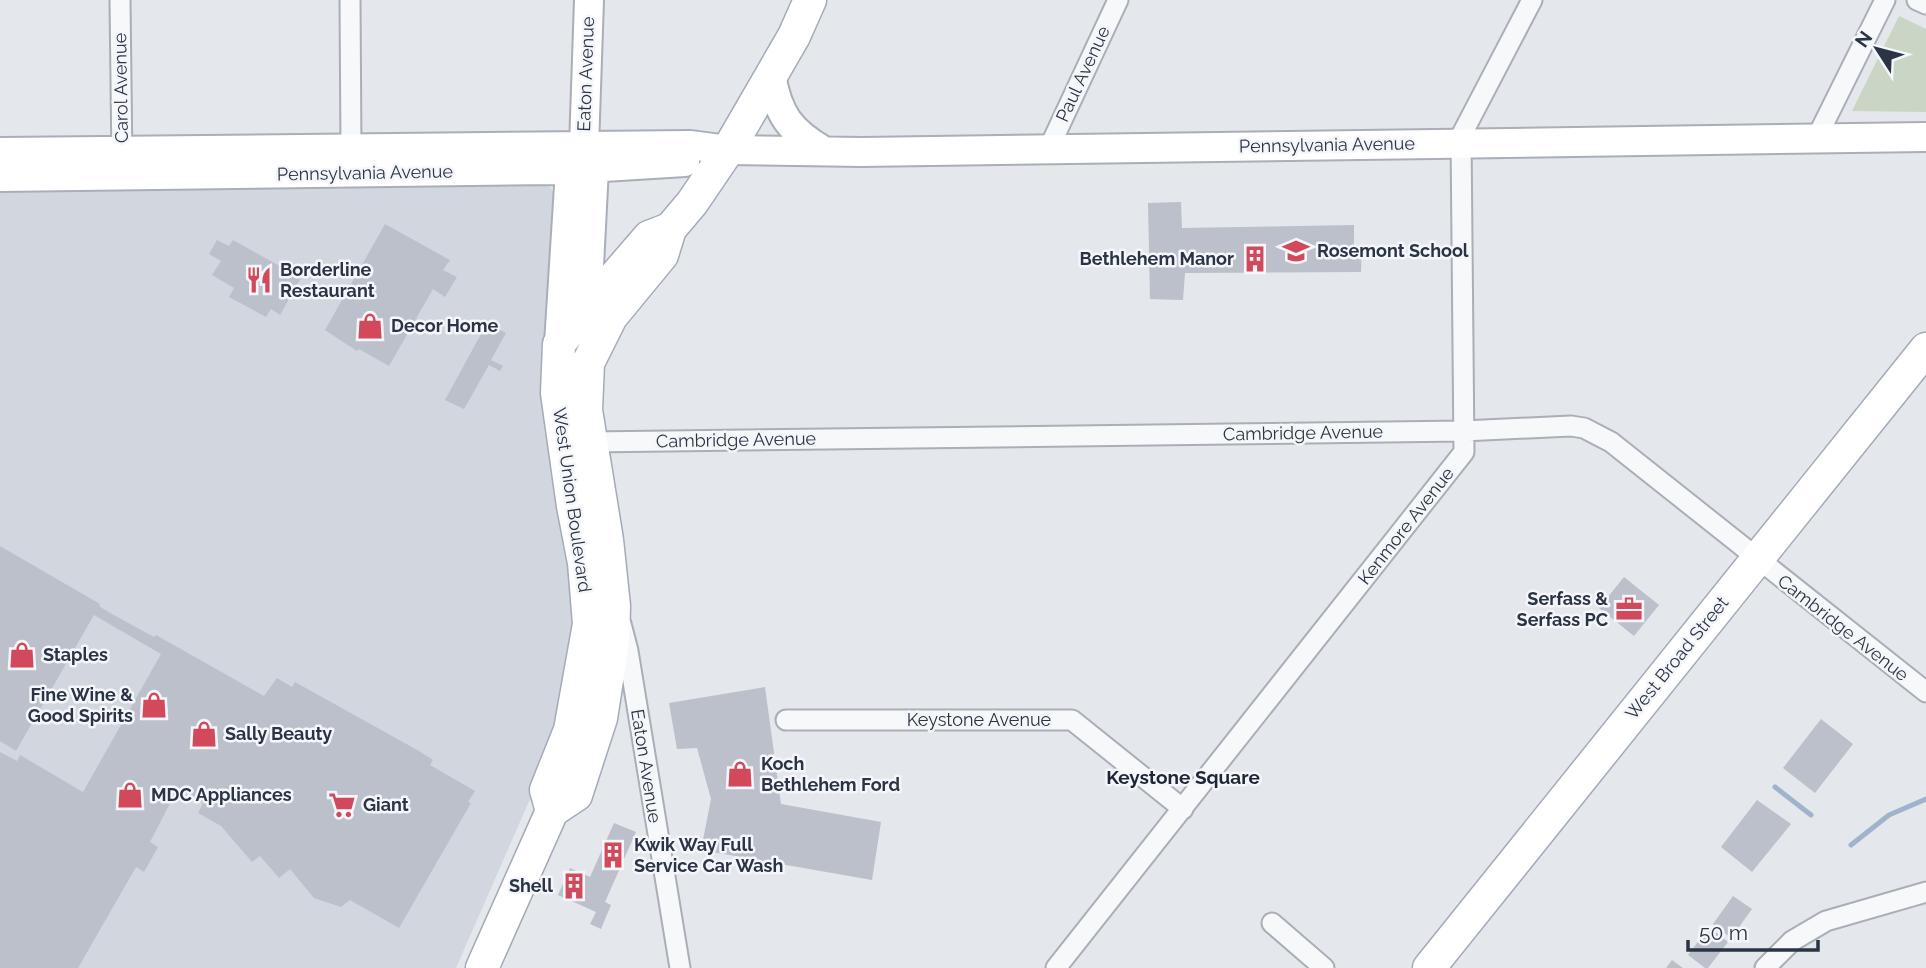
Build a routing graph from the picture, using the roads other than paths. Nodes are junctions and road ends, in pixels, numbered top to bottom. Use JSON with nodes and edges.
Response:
{"nodes":[{"id":1,"x":120,"y":0,"type":"edge"},
{"id":2,"x":350,"y":0,"type":"edge"},
{"id":3,"x":589,"y":0,"type":"edge"},
{"id":4,"x":810,"y":0,"type":"edge"},
{"id":5,"x":1118,"y":0,"type":"edge"},
{"id":6,"x":1532,"y":0,"type":"edge"},
{"id":7,"x":1885,"y":0,"type":"edge"},
{"id":8,"x":1917,"y":0,"type":"edge"},
{"id":9,"x":1926,"y":4,"type":"edge"},
{"id":10,"x":771,"y":75,"type":"junction"},
{"id":11,"x":1926,"y":137,"type":"edge"},
{"id":12,"x":1816,"y":139,"type":"junction"},
{"id":13,"x":1460,"y":144,"type":"junction"},
{"id":14,"x":1049,"y":148,"type":"junction"},
{"id":15,"x":351,"y":149,"type":"junction"},
{"id":16,"x":728,"y":150,"type":"junction"},
{"id":17,"x":824,"y":151,"type":"junction"},
{"id":18,"x":0,"y":152,"type":"edge"},
{"id":19,"x":583,"y":162,"type":"junction"},
{"id":20,"x":122,"y":164,"type":"junction"},
{"id":21,"x":0,"y":177,"type":"edge"},
{"id":22,"x":670,"y":229,"type":"junction"},
{"id":23,"x":586,"y":310,"type":"junction"},
{"id":24,"x":559,"y":344,"type":"junction"},
{"id":25,"x":1926,"y":349,"type":"edge"},
{"id":26,"x":588,"y":363,"type":"junction"},
{"id":27,"x":1463,"y":431,"type":"junction"},
{"id":28,"x":590,"y":442,"type":"junction"},
{"id":29,"x":1758,"y":560,"type":"junction"},
{"id":30,"x":614,"y":606,"type":"junction"},
{"id":31,"x":1926,"y":692,"type":"edge"},
{"id":32,"x":786,"y":720,"type":"dead end"},
{"id":33,"x":1183,"y":809,"type":"junction"},
{"id":34,"x":552,"y":811,"type":"junction"},
{"id":35,"x":1926,"y":892,"type":"edge"},
{"id":36,"x":1272,"y":923,"type":"dead end"},
{"id":37,"x":482,"y":968,"type":"edge"},
{"id":38,"x":680,"y":968,"type":"edge"},
{"id":39,"x":1056,"y":968,"type":"edge"},
{"id":40,"x":1324,"y":968,"type":"edge"},
{"id":41,"x":1429,"y":968,"type":"edge"},
{"id":42,"x":1765,"y":968,"type":"edge"}],
"edges":[{"from":1,"to":20,"type":"street","name":"Carol Avenue"},
{"from":2,"to":15,"type":"street"},
{"from":3,"to":19,"type":"street","name":"Eaton Avenue"},
{"from":4,"to":10,"type":"main road","name":"West Union Boulevard"},
{"from":5,"to":14,"type":"street","name":"Paul Avenue"},
{"from":6,"to":13,"type":"street","name":"Kenmore Avenue"},
{"from":7,"to":12,"type":"street"},
{"from":8,"to":9,"type":"street"},
{"from":10,"to":16,"type":"main road","name":"West Union Boulevard"},
{"from":10,"to":17,"type":"street"},
{"from":11,"to":12,"type":"street","name":"Pennsylvania Avenue"},
{"from":12,"to":13,"type":"street","name":"Pennsylvania Avenue"},
{"from":13,"to":14,"type":"street","name":"Pennsylvania Avenue"},
{"from":13,"to":27,"type":"street","name":"Kenmore Avenue"},
{"from":14,"to":17,"type":"street","name":"Pennsylvania Avenue"},
{"from":15,"to":19,"type":"street","name":"Pennsylvania Avenue"},
{"from":15,"to":20,"type":"street","name":"Pennsylvania Avenue"},
{"from":16,"to":17,"type":"street","name":"Pennsylvania Avenue"},
{"from":16,"to":19,"type":"street","name":"Pennsylvania Avenue"},
{"from":16,"to":22,"type":"main road","name":"West Union Boulevard"},
{"from":18,"to":20,"type":"street","name":"Pennsylvania Avenue"},
{"from":19,"to":20,"type":"street","name":"Pennsylvania Avenue"},
{"from":19,"to":23,"type":"street","name":"Eaton Avenue"},
{"from":19,"to":24,"type":"street","name":"Eaton Avenue"},
{"from":20,"to":21,"type":"street","name":"Pennsylvania Avenue"},
{"from":22,"to":23,"type":"main road","name":"West Union Boulevard"},
{"from":22,"to":26,"type":"main road","name":"West Union Boulevard"},
{"from":23,"to":24,"type":"main road","name":"West Union Boulevard"},
{"from":23,"to":26,"type":"street","name":"Eaton Avenue"},
{"from":24,"to":34,"type":"main road","name":"West Union Boulevard"},
{"from":25,"to":29,"type":"main road","name":"West Broad Street"},
{"from":26,"to":28,"type":"main road","name":"West Union Boulevard"},
{"from":27,"to":28,"type":"street","name":"Cambridge Avenue"},
{"from":27,"to":29,"type":"street","name":"Cambridge Avenue"},
{"from":27,"to":33,"type":"street","name":"Kenmore Avenue"},
{"from":28,"to":30,"type":"main road","name":"West Union Boulevard"},
{"from":29,"to":31,"type":"street","name":"Cambridge Avenue"},
{"from":29,"to":41,"type":"main road","name":"West Broad Street"},
{"from":30,"to":34,"type":"main road","name":"West Union Boulevard"},
{"from":30,"to":38,"type":"street","name":"Eaton Avenue"},
{"from":32,"to":33,"type":"street","name":"Keystone Avenue"},
{"from":33,"to":39,"type":"street","name":"Kenmore Avenue"},
{"from":34,"to":37,"type":"main road","name":"West Union Boulevard"},
{"from":35,"to":42,"type":"street"},
{"from":36,"to":40,"type":"street"}]}
